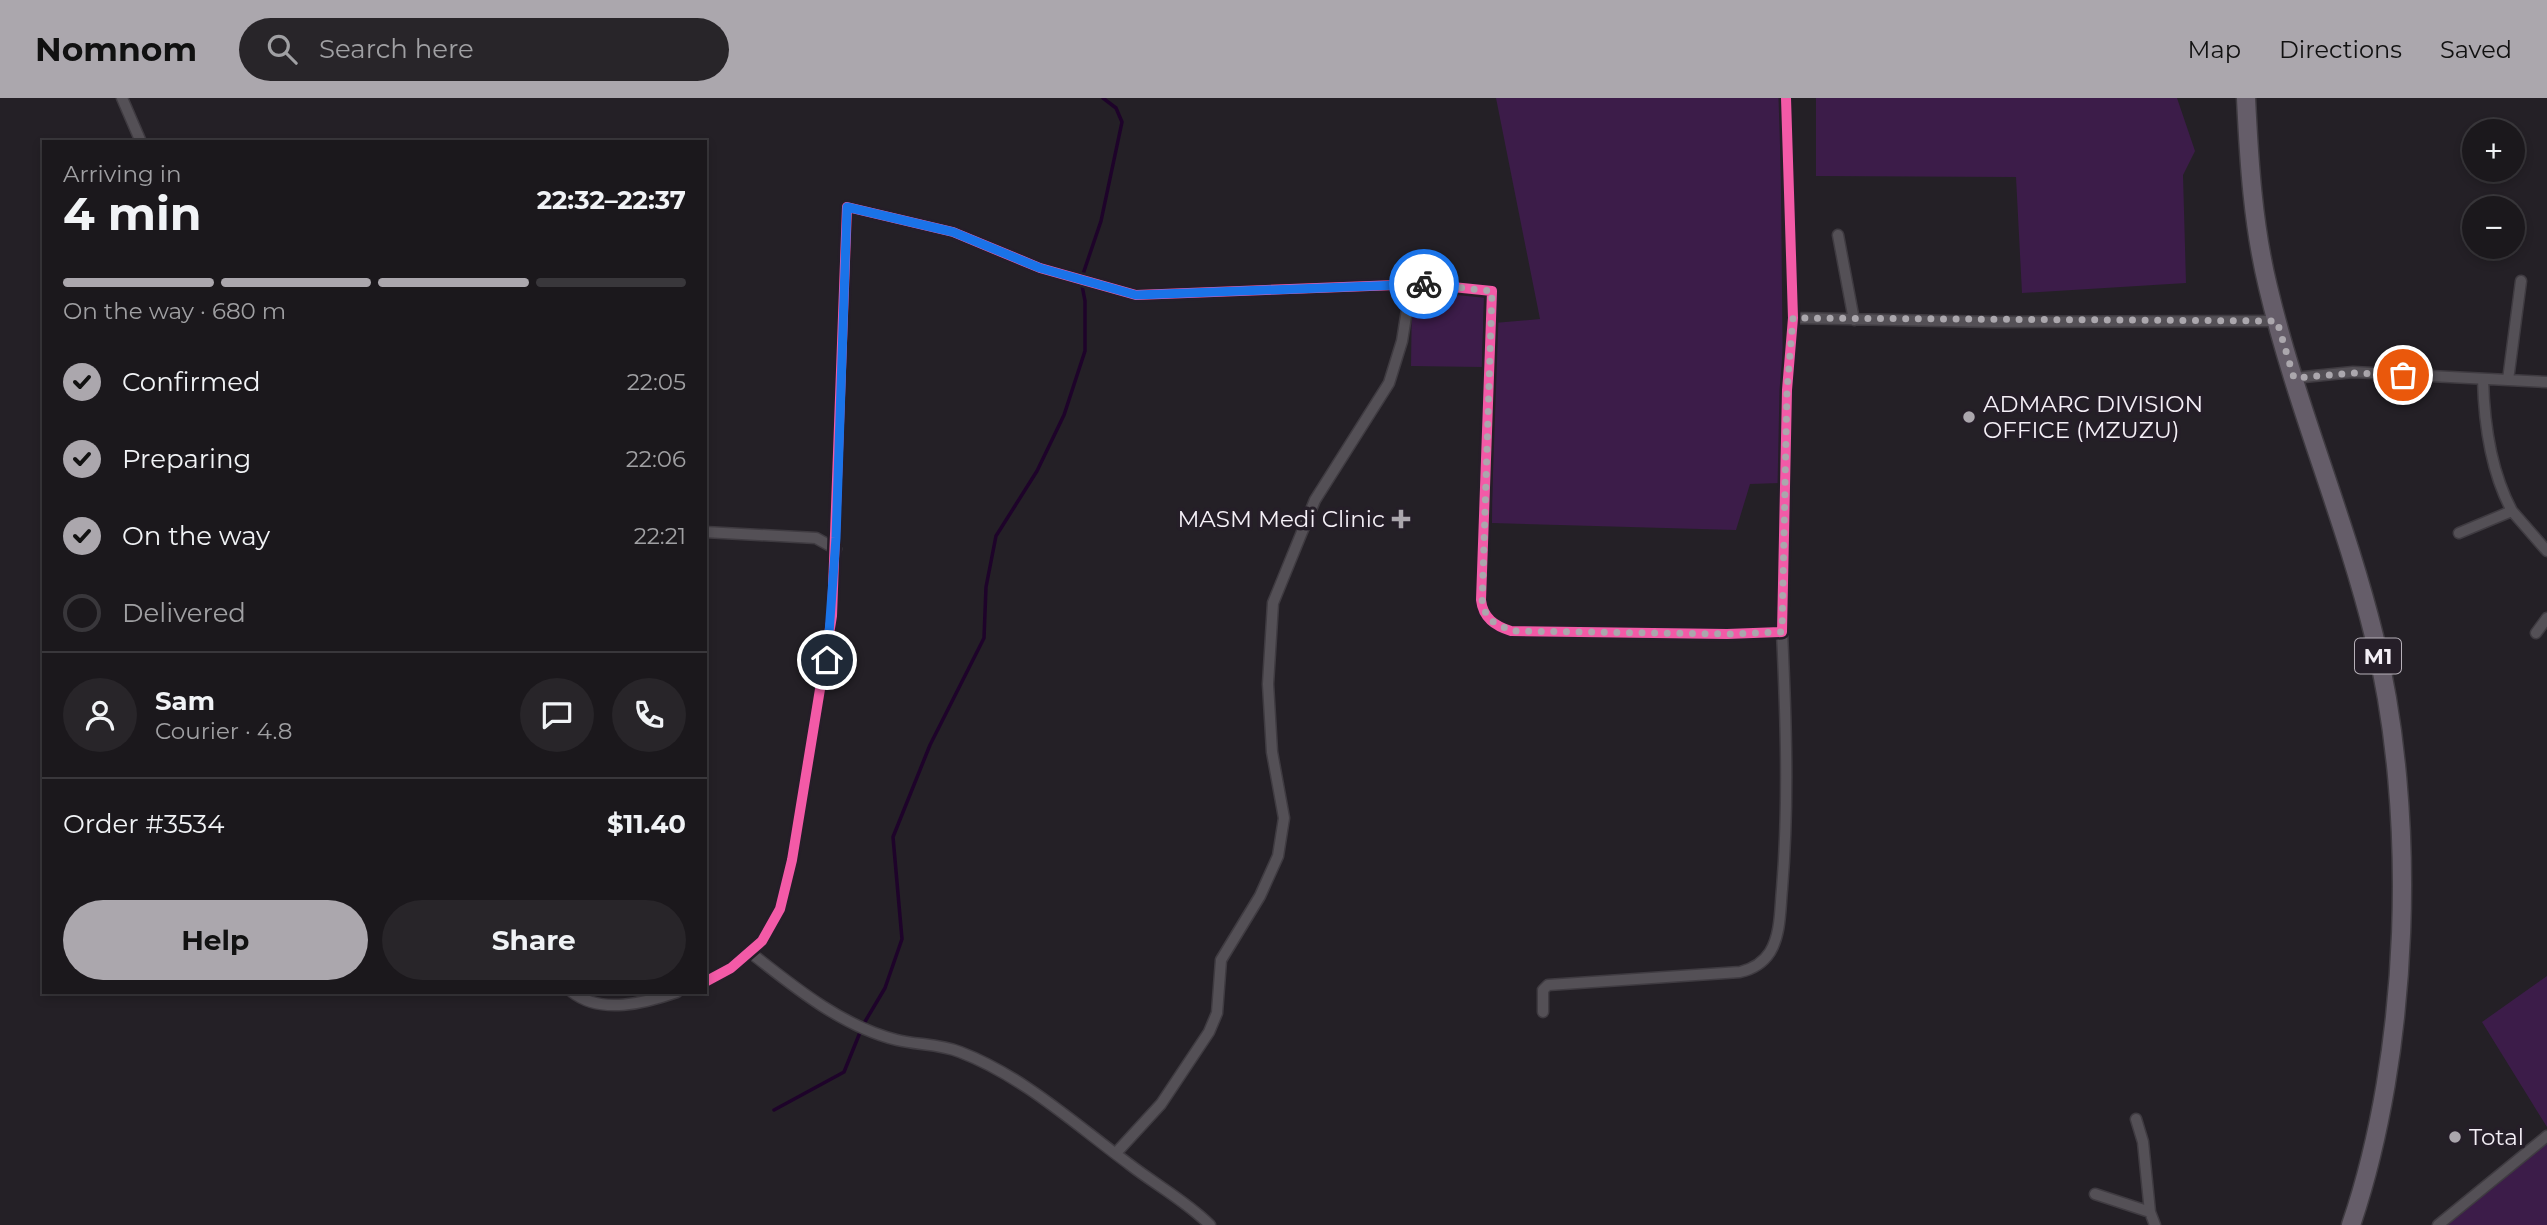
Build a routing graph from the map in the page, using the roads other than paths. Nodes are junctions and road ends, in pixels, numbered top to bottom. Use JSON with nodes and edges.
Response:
{"nodes":[{"id":1,"x":122,"y":98,"type":"edge"},
{"id":2,"x":1786,"y":98,"type":"edge"},
{"id":3,"x":2246,"y":98,"type":"edge"},
{"id":4,"x":140,"y":140,"type":"edge"},
{"id":5,"x":1838,"y":235,"type":"dead end"},
{"id":6,"x":2521,"y":281,"type":"dead end"},
{"id":7,"x":1411,"y":285,"type":"junction"},
{"id":8,"x":1793,"y":318,"type":"junction"},
{"id":9,"x":1854,"y":320,"type":"junction"},
{"id":10,"x":2277,"y":321,"type":"junction"},
{"id":11,"x":2294,"y":378,"type":"junction"},
{"id":12,"x":2483,"y":379,"type":"junction"},
{"id":13,"x":2508,"y":380,"type":"junction"},
{"id":14,"x":2547,"y":382,"type":"edge"},
{"id":15,"x":2512,"y":511,"type":"junction"},
{"id":16,"x":707,"y":533,"type":"edge"},
{"id":17,"x":2459,"y":533,"type":"dead end"},
{"id":18,"x":836,"y":549,"type":"junction"},
{"id":19,"x":2547,"y":551,"type":"edge"},
{"id":20,"x":2547,"y":618,"type":"edge"},
{"id":21,"x":1782,"y":632,"type":"junction"},
{"id":22,"x":2536,"y":633,"type":"dead end"},
{"id":23,"x":751,"y":953,"type":"junction"},
{"id":24,"x":707,"y":981,"type":"edge"},
{"id":25,"x":575,"y":994,"type":"edge"},
{"id":26,"x":667,"y":994,"type":"edge"},
{"id":27,"x":1543,"y":1012,"type":"dead end"},
{"id":28,"x":2136,"y":1119,"type":"dead end"},
{"id":29,"x":2547,"y":1136,"type":"edge"},
{"id":30,"x":1116,"y":1153,"type":"junction"},
{"id":31,"x":2095,"y":1194,"type":"dead end"},
{"id":32,"x":2150,"y":1212,"type":"junction"},
{"id":33,"x":2354,"y":1222,"type":"edge"},
{"id":34,"x":1210,"y":1225,"type":"edge"},
{"id":35,"x":2155,"y":1225,"type":"edge"},
{"id":36,"x":2438,"y":1225,"type":"edge"}],
"edges":[{"from":1,"to":4,"type":"street"},
{"from":2,"to":8,"type":"street"},
{"from":3,"to":10,"type":"highway","number":"M1"},
{"from":5,"to":9,"type":"street"},
{"from":6,"to":13,"type":"street"},
{"from":7,"to":18,"type":"street"},
{"from":7,"to":21,"type":"street"},
{"from":7,"to":30,"type":"street"},
{"from":8,"to":9,"type":"street"},
{"from":8,"to":21,"type":"street"},
{"from":9,"to":10,"type":"street"},
{"from":10,"to":11,"type":"highway","number":"M1"},
{"from":11,"to":12,"type":"street"},
{"from":11,"to":33,"type":"highway","number":"M1"},
{"from":12,"to":13,"type":"street"},
{"from":12,"to":15,"type":"street"},
{"from":13,"to":14,"type":"street"},
{"from":15,"to":17,"type":"street"},
{"from":15,"to":19,"type":"street"},
{"from":16,"to":18,"type":"street"},
{"from":18,"to":23,"type":"street"},
{"from":20,"to":22,"type":"street"},
{"from":21,"to":27,"type":"street"},
{"from":23,"to":24,"type":"street"},
{"from":23,"to":30,"type":"street"},
{"from":25,"to":26,"type":"street"},
{"from":28,"to":32,"type":"street"},
{"from":29,"to":36,"type":"street"},
{"from":30,"to":34,"type":"street"},
{"from":31,"to":32,"type":"street"},
{"from":32,"to":35,"type":"street"}]}
